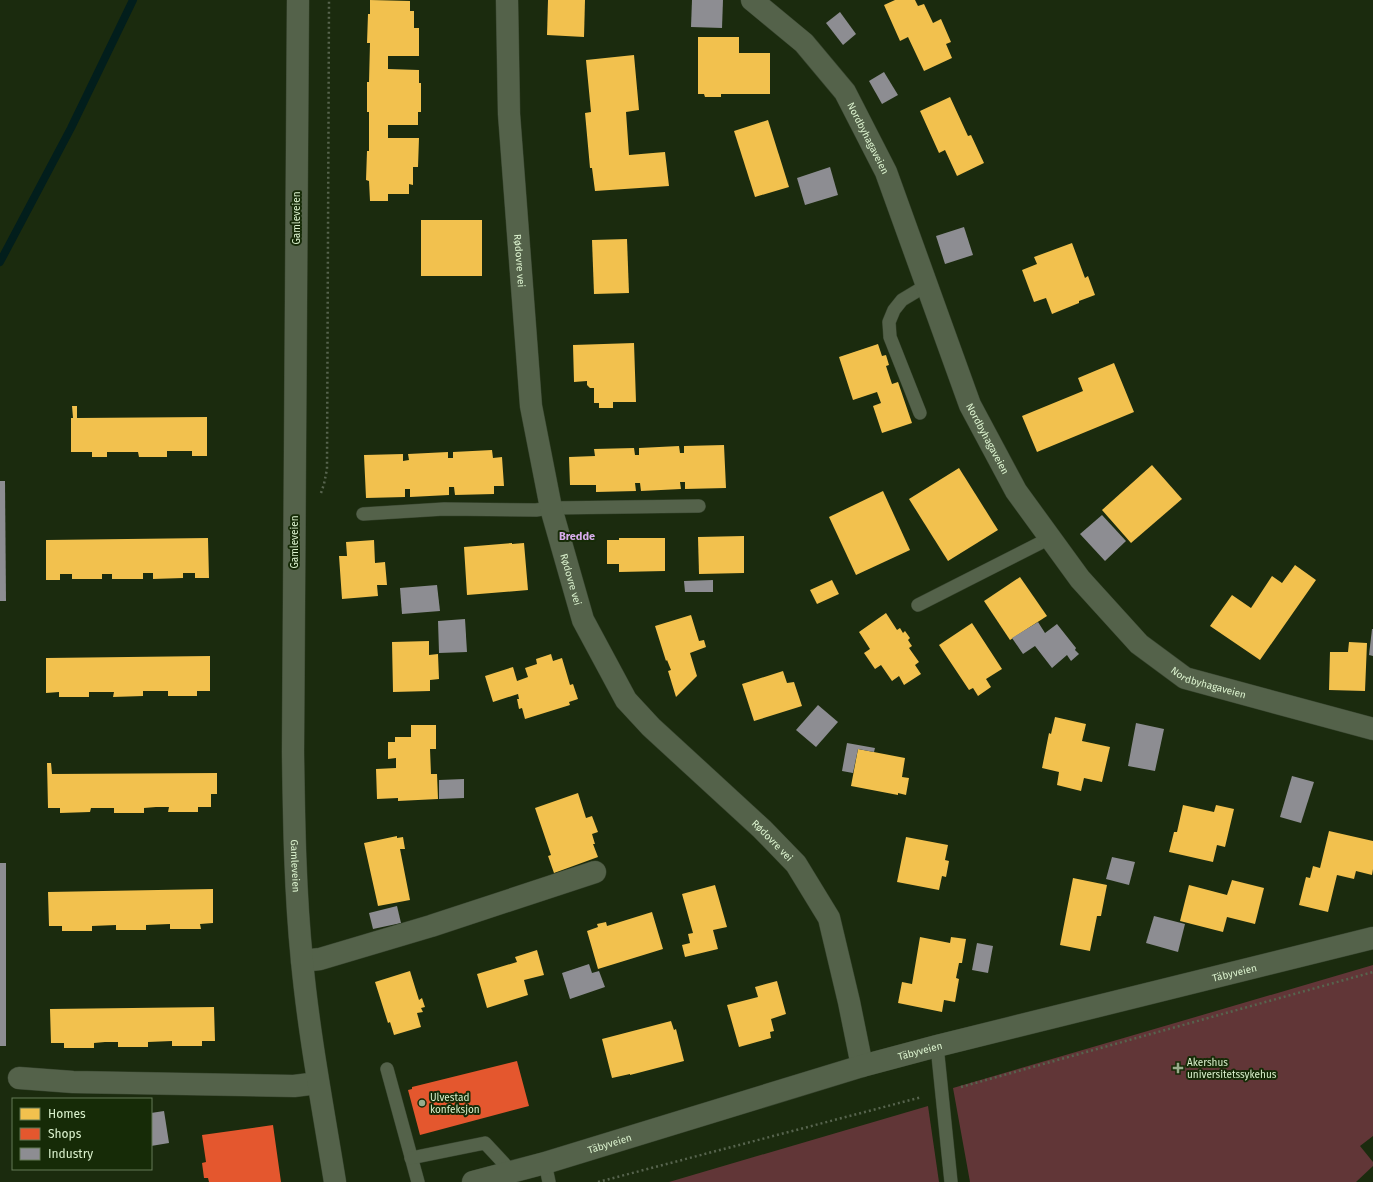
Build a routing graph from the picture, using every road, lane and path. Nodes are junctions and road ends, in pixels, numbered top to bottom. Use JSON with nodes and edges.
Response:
{"nodes":[{"id":1,"x":298,"y":0,"type":"edge"},
{"id":2,"x":329,"y":0,"type":"edge"},
{"id":3,"x":507,"y":0,"type":"edge"},
{"id":4,"x":752,"y":0,"type":"edge"},
{"id":5,"x":927,"y":285,"type":"junction"},
{"id":6,"x":920,"y":413,"type":"dead end"},
{"id":7,"x":699,"y":506,"type":"dead end"},
{"id":8,"x":551,"y":508,"type":"junction"},
{"id":9,"x":363,"y":514,"type":"dead end"},
{"id":10,"x":294,"y":520,"type":"junction"},
{"id":11,"x":1050,"y":538,"type":"junction"},
{"id":12,"x":918,"y":605,"type":"dead end"},
{"id":13,"x":1373,"y":729,"type":"edge"},
{"id":14,"x":595,"y":872,"type":"dead end"},
{"id":15,"x":1373,"y":938,"type":"edge"},
{"id":16,"x":302,"y":961,"type":"junction"},
{"id":17,"x":1373,"y":972,"type":"edge"},
{"id":18,"x":937,"y":1046,"type":"junction"},
{"id":19,"x":862,"y":1066,"type":"junction"},
{"id":20,"x":387,"y":1069,"type":"dead end"},
{"id":21,"x":19,"y":1078,"type":"dead end"},
{"id":22,"x":318,"y":1083,"type":"junction"},
{"id":23,"x":941,"y":1092,"type":"junction"},
{"id":24,"x":411,"y":1158,"type":"junction"},
{"id":25,"x":512,"y":1172,"type":"junction"},
{"id":26,"x":547,"y":1173,"type":"edge"},
{"id":27,"x":335,"y":1182,"type":"edge"},
{"id":28,"x":418,"y":1182,"type":"edge"},
{"id":29,"x":473,"y":1182,"type":"edge"},
{"id":30,"x":598,"y":1182,"type":"edge"},
{"id":31,"x":951,"y":1182,"type":"edge"}],
"edges":[{"from":1,"to":10,"type":"street","name":"Gamleveien"},
{"from":2,"to":10,"type":"path"},
{"from":3,"to":8,"type":"street","name":"Rødovre vei"},
{"from":4,"to":5,"type":"street","name":"Nordbyhagaveien"},
{"from":5,"to":6,"type":"lane"},
{"from":5,"to":11,"type":"street","name":"Nordbyhagaveien"},
{"from":7,"to":8,"type":"lane"},
{"from":8,"to":9,"type":"lane"},
{"from":8,"to":19,"type":"street","name":"Rødovre vei"},
{"from":10,"to":16,"type":"street","name":"Gamleveien"},
{"from":11,"to":12,"type":"lane"},
{"from":11,"to":13,"type":"street","name":"Nordbyhagaveien"},
{"from":14,"to":16,"type":"street"},
{"from":15,"to":18,"type":"street","name":"Täbyveien"},
{"from":16,"to":22,"type":"street","name":"Gamleveien"},
{"from":17,"to":23,"type":"path"},
{"from":18,"to":19,"type":"street","name":"Täbyveien"},
{"from":18,"to":23,"type":"lane"},
{"from":19,"to":26,"type":"street","name":"Täbyveien"},
{"from":20,"to":24,"type":"lane"},
{"from":21,"to":22,"type":"street"},
{"from":22,"to":27,"type":"street","name":"Gamleveien"},
{"from":23,"to":30,"type":"path"},
{"from":23,"to":31,"type":"lane"},
{"from":24,"to":25,"type":"lane"},
{"from":24,"to":28,"type":"lane"},
{"from":25,"to":26,"type":"street","name":"Täbyveien"},
{"from":25,"to":29,"type":"street","name":"Täbyveien"}]}
